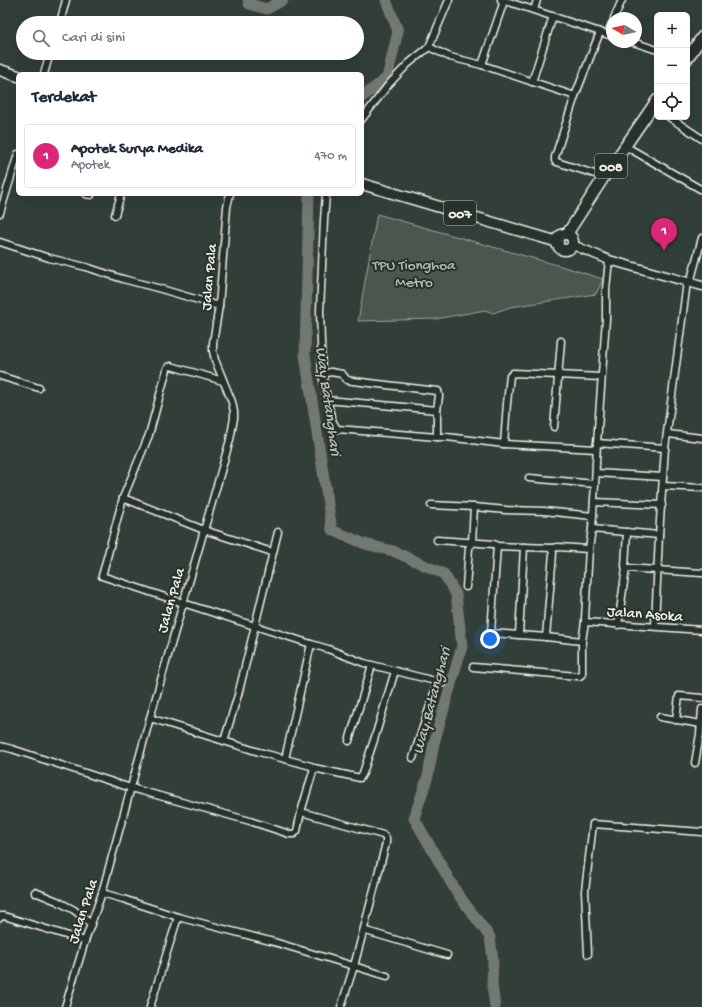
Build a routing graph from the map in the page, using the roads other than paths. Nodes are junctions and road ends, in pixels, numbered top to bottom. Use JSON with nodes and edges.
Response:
{"nodes":[{"id":1,"x":66,"y":0,"type":"edge"},
{"id":2,"x":449,"y":0,"type":"edge"},
{"id":3,"x":503,"y":0,"type":"edge"},
{"id":4,"x":537,"y":0,"type":"edge"},
{"id":5,"x":622,"y":0,"type":"edge"},
{"id":6,"x":534,"y":10,"type":"junction"},
{"id":7,"x":617,"y":12,"type":"edge"},
{"id":8,"x":62,"y":16,"type":"edge"},
{"id":9,"x":553,"y":16,"type":"junction"},
{"id":10,"x":600,"y":32,"type":"junction"},
{"id":11,"x":606,"y":34,"type":"edge"},
{"id":12,"x":702,"y":37,"type":"edge"},
{"id":13,"x":642,"y":45,"type":"edge"},
{"id":14,"x":429,"y":47,"type":"junction"},
{"id":15,"x":654,"y":49,"type":"edge"},
{"id":16,"x":690,"y":55,"type":"edge"},
{"id":17,"x":48,"y":60,"type":"edge"},
{"id":18,"x":482,"y":65,"type":"junction"},
{"id":19,"x":0,"y":70,"type":"edge"},
{"id":20,"x":45,"y":72,"type":"edge"},
{"id":21,"x":16,"y":75,"type":"edge"},
{"id":22,"x":532,"y":82,"type":"junction"},
{"id":23,"x":576,"y":96,"type":"junction"},
{"id":24,"x":654,"y":106,"type":"edge"},
{"id":25,"x":364,"y":117,"type":"edge"},
{"id":26,"x":674,"y":120,"type":"edge"},
{"id":27,"x":702,"y":139,"type":"edge"},
{"id":28,"x":625,"y":146,"type":"junction"},
{"id":29,"x":15,"y":174,"type":"edge"},
{"id":30,"x":604,"y":177,"type":"junction"},
{"id":31,"x":364,"y":185,"type":"edge"},
{"id":32,"x":702,"y":190,"type":"edge"},
{"id":33,"x":120,"y":196,"type":"edge"},
{"id":34,"x":230,"y":196,"type":"edge"},
{"id":35,"x":326,"y":196,"type":"edge"},
{"id":36,"x":0,"y":213,"type":"edge"},
{"id":37,"x":115,"y":214,"type":"dead end"},
{"id":38,"x":567,"y":234,"type":"junction"},
{"id":39,"x":702,"y":238,"type":"edge"},
{"id":40,"x":0,"y":242,"type":"edge"},
{"id":41,"x":558,"y":242,"type":"junction"},
{"id":42,"x":573,"y":245,"type":"junction"},
{"id":43,"x":609,"y":260,"type":"junction"},
{"id":44,"x":689,"y":282,"type":"junction"},
{"id":45,"x":702,"y":286,"type":"edge"},
{"id":46,"x":219,"y":306,"type":"junction"},
{"id":47,"x":561,"y":341,"type":"dead end"},
{"id":48,"x":322,"y":374,"type":"junction"},
{"id":49,"x":559,"y":375,"type":"junction"},
{"id":50,"x":0,"y":376,"type":"edge"},
{"id":51,"x":601,"y":377,"type":"junction"},
{"id":52,"x":223,"y":381,"type":"junction"},
{"id":53,"x":39,"y":388,"type":"dead end"},
{"id":54,"x":327,"y":400,"type":"junction"},
{"id":55,"x":437,"y":410,"type":"junction"},
{"id":56,"x":554,"y":427,"type":"dead end"},
{"id":57,"x":668,"y":434,"type":"junction"},
{"id":58,"x":437,"y":437,"type":"junction"},
{"id":59,"x":702,"y":438,"type":"edge"},
{"id":60,"x":504,"y":444,"type":"junction"},
{"id":61,"x":596,"y":446,"type":"junction"},
{"id":62,"x":665,"y":448,"type":"junction"},
{"id":63,"x":596,"y":473,"type":"junction"},
{"id":64,"x":663,"y":477,"type":"junction"},
{"id":65,"x":529,"y":478,"type":"dead end"},
{"id":66,"x":595,"y":484,"type":"junction"},
{"id":67,"x":663,"y":486,"type":"junction"},
{"id":68,"x":702,"y":488,"type":"edge"},
{"id":69,"x":123,"y":498,"type":"junction"},
{"id":70,"x":594,"y":502,"type":"junction"},
{"id":71,"x":431,"y":505,"type":"dead end"},
{"id":72,"x":662,"y":505,"type":"junction"},
{"id":73,"x":474,"y":507,"type":"junction"},
{"id":74,"x":593,"y":516,"type":"junction"},
{"id":75,"x":592,"y":529,"type":"junction"},
{"id":76,"x":204,"y":530,"type":"junction"},
{"id":77,"x":278,"y":532,"type":"dead end"},
{"id":78,"x":627,"y":532,"type":"junction"},
{"id":79,"x":659,"y":535,"type":"junction"},
{"id":80,"x":437,"y":540,"type":"dead end"},
{"id":81,"x":472,"y":542,"type":"junction"},
{"id":82,"x":496,"y":546,"type":"junction"},
{"id":83,"x":524,"y":547,"type":"junction"},
{"id":84,"x":552,"y":548,"type":"junction"},
{"id":85,"x":589,"y":549,"type":"junction"},
{"id":86,"x":272,"y":552,"type":"junction"},
{"id":87,"x":626,"y":568,"type":"junction"},
{"id":88,"x":657,"y":571,"type":"junction"},
{"id":89,"x":702,"y":573,"type":"edge"},
{"id":90,"x":466,"y":587,"type":"dead end"},
{"id":91,"x":183,"y":603,"type":"junction"},
{"id":92,"x":585,"y":622,"type":"junction"},
{"id":93,"x":618,"y":625,"type":"junction"},
{"id":94,"x":255,"y":626,"type":"junction"},
{"id":95,"x":655,"y":626,"type":"junction"},
{"id":96,"x":702,"y":630,"type":"edge"},
{"id":97,"x":519,"y":635,"type":"junction"},
{"id":98,"x":546,"y":637,"type":"junction"},
{"id":99,"x":582,"y":641,"type":"junction"},
{"id":100,"x":311,"y":644,"type":"junction"},
{"id":101,"x":372,"y":665,"type":"junction"},
{"id":102,"x":473,"y":667,"type":"dead end"},
{"id":103,"x":394,"y":671,"type":"junction"},
{"id":104,"x":702,"y":698,"type":"edge"},
{"id":105,"x":702,"y":709,"type":"edge"},
{"id":106,"x":660,"y":717,"type":"dead end"},
{"id":107,"x":150,"y":718,"type":"junction"},
{"id":108,"x":676,"y":720,"type":"junction"},
{"id":109,"x":700,"y":724,"type":"junction"},
{"id":110,"x":701,"y":734,"type":"edge"},
{"id":111,"x":224,"y":741,"type":"junction"},
{"id":112,"x":349,"y":742,"type":"dead end"},
{"id":113,"x":0,"y":746,"type":"edge"},
{"id":114,"x":413,"y":758,"type":"dead end"},
{"id":115,"x":285,"y":759,"type":"junction"},
{"id":116,"x":695,"y":763,"type":"dead end"},
{"id":117,"x":314,"y":768,"type":"junction"},
{"id":118,"x":131,"y":788,"type":"junction"},
{"id":119,"x":301,"y":812,"type":"junction"},
{"id":120,"x":702,"y":832,"type":"edge"},
{"id":121,"x":35,"y":893,"type":"dead end"},
{"id":122,"x":102,"y":893,"type":"junction"},
{"id":123,"x":0,"y":918,"type":"edge"},
{"id":124,"x":178,"y":918,"type":"junction"},
{"id":125,"x":91,"y":924,"type":"junction"},
{"id":126,"x":363,"y":932,"type":"junction"},
{"id":127,"x":85,"y":942,"type":"junction"},
{"id":128,"x":588,"y":954,"type":"dead end"},
{"id":129,"x":447,"y":956,"type":"dead end"},
{"id":130,"x":354,"y":966,"type":"junction"},
{"id":131,"x":387,"y":976,"type":"dead end"},
{"id":132,"x":65,"y":1007,"type":"edge"},
{"id":133,"x":150,"y":1007,"type":"edge"},
{"id":134,"x":341,"y":1007,"type":"edge"}],
"edges":[{"from":1,"to":8,"type":"street"},
{"from":2,"to":14,"type":"street"},
{"from":3,"to":6,"type":"street"},
{"from":3,"to":18,"type":"street"},
{"from":4,"to":6,"type":"street"},
{"from":5,"to":7,"type":"street"},
{"from":6,"to":9,"type":"street"},
{"from":9,"to":10,"type":"street"},
{"from":9,"to":22,"type":"street"},
{"from":10,"to":11,"type":"street"},
{"from":10,"to":23,"type":"street"},
{"from":12,"to":16,"type":"main road"},
{"from":13,"to":15,"type":"street"},
{"from":14,"to":18,"type":"street"},
{"from":14,"to":25,"type":"street"},
{"from":17,"to":20,"type":"street"},
{"from":18,"to":22,"type":"street"},
{"from":19,"to":21,"type":"main road"},
{"from":22,"to":23,"type":"street"},
{"from":23,"to":30,"type":"street"},
{"from":24,"to":28,"type":"main road","number":"008"},
{"from":26,"to":27,"type":"street"},
{"from":28,"to":30,"type":"main road","number":"008"},
{"from":28,"to":32,"type":"street"},
{"from":29,"to":36,"type":"street"},
{"from":30,"to":38,"type":"main road","number":"008"},
{"from":31,"to":41,"type":"main road","number":"007"},
{"from":33,"to":37,"type":"street"},
{"from":34,"to":46,"type":"street","name":"Jalan Pala"},
{"from":35,"to":48,"type":"street"},
{"from":38,"to":41,"type":"main road","number":"008"},
{"from":38,"to":42,"type":"main road"},
{"from":39,"to":44,"type":"street"},
{"from":40,"to":46,"type":"street"},
{"from":41,"to":42,"type":"main road"},
{"from":42,"to":43,"type":"street"},
{"from":43,"to":44,"type":"street"},
{"from":43,"to":51,"type":"street"},
{"from":44,"to":45,"type":"street"},
{"from":44,"to":57,"type":"street"},
{"from":46,"to":52,"type":"street","name":"Jalan Pala"},
{"from":47,"to":49,"type":"street"},
{"from":48,"to":54,"type":"street"},
{"from":48,"to":55,"type":"street"},
{"from":49,"to":51,"type":"street"},
{"from":49,"to":56,"type":"street"},
{"from":49,"to":60,"type":"street"},
{"from":50,"to":53,"type":"street"},
{"from":51,"to":61,"type":"street"},
{"from":52,"to":69,"type":"street"},
{"from":52,"to":76,"type":"street","name":"Jalan Pala"},
{"from":54,"to":55,"type":"street"},
{"from":54,"to":58,"type":"street"},
{"from":55,"to":58,"type":"street"},
{"from":57,"to":59,"type":"street"},
{"from":57,"to":62,"type":"street"},
{"from":58,"to":60,"type":"street"},
{"from":60,"to":61,"type":"street"},
{"from":61,"to":62,"type":"street"},
{"from":61,"to":63,"type":"street"},
{"from":62,"to":64,"type":"street"},
{"from":63,"to":64,"type":"street"},
{"from":63,"to":66,"type":"street"},
{"from":64,"to":67,"type":"street"},
{"from":65,"to":66,"type":"street"},
{"from":66,"to":70,"type":"street"},
{"from":67,"to":68,"type":"street"},
{"from":67,"to":72,"type":"street"},
{"from":69,"to":76,"type":"street"},
{"from":69,"to":91,"type":"street"},
{"from":70,"to":72,"type":"street"},
{"from":70,"to":74,"type":"street"},
{"from":71,"to":73,"type":"street"},
{"from":72,"to":79,"type":"street"},
{"from":73,"to":74,"type":"street"},
{"from":73,"to":81,"type":"street"},
{"from":74,"to":75,"type":"street"},
{"from":75,"to":78,"type":"street"},
{"from":75,"to":85,"type":"street"},
{"from":76,"to":86,"type":"street"},
{"from":76,"to":91,"type":"street","name":"Jalan Pala"},
{"from":77,"to":86,"type":"street"},
{"from":78,"to":79,"type":"street"},
{"from":78,"to":87,"type":"street"},
{"from":79,"to":88,"type":"street"},
{"from":80,"to":81,"type":"street"},
{"from":81,"to":82,"type":"street"},
{"from":81,"to":90,"type":"street"},
{"from":82,"to":83,"type":"street"},
{"from":82,"to":97,"type":"street"},
{"from":83,"to":84,"type":"street"},
{"from":83,"to":97,"type":"street"},
{"from":84,"to":85,"type":"street"},
{"from":84,"to":98,"type":"street"},
{"from":85,"to":92,"type":"street"},
{"from":86,"to":94,"type":"street"},
{"from":87,"to":88,"type":"street"},
{"from":87,"to":93,"type":"street"},
{"from":88,"to":89,"type":"street"},
{"from":88,"to":95,"type":"street"},
{"from":91,"to":94,"type":"street"},
{"from":91,"to":107,"type":"street","name":"Jalan Pala"},
{"from":92,"to":93,"type":"street","name":"Jalan Asoka"},
{"from":92,"to":99,"type":"street"},
{"from":93,"to":95,"type":"street","name":"Jalan Asoka"},
{"from":94,"to":100,"type":"street"},
{"from":94,"to":111,"type":"street"},
{"from":95,"to":96,"type":"street","name":"Jalan Asoka"},
{"from":97,"to":98,"type":"street"},
{"from":98,"to":99,"type":"street"},
{"from":99,"to":102,"type":"street"},
{"from":100,"to":101,"type":"street"},
{"from":100,"to":115,"type":"street"},
{"from":101,"to":103,"type":"street"},
{"from":101,"to":112,"type":"street"},
{"from":103,"to":114,"type":"street"},
{"from":103,"to":117,"type":"street"},
{"from":104,"to":108,"type":"street"},
{"from":105,"to":109,"type":"street"},
{"from":106,"to":108,"type":"street"},
{"from":107,"to":111,"type":"street"},
{"from":107,"to":118,"type":"street","name":"Jalan Pala"},
{"from":108,"to":109,"type":"street"},
{"from":109,"to":110,"type":"street"},
{"from":110,"to":116,"type":"street"},
{"from":111,"to":115,"type":"street"},
{"from":113,"to":118,"type":"street"},
{"from":115,"to":117,"type":"street"},
{"from":117,"to":119,"type":"street"},
{"from":118,"to":119,"type":"street"},
{"from":118,"to":122,"type":"street","name":"Jalan Pala"},
{"from":119,"to":126,"type":"street"},
{"from":120,"to":128,"type":"street"},
{"from":121,"to":125,"type":"street"},
{"from":122,"to":124,"type":"street"},
{"from":122,"to":125,"type":"street","name":"Jalan Pala"},
{"from":123,"to":127,"type":"street"},
{"from":124,"to":130,"type":"street"},
{"from":124,"to":133,"type":"street"},
{"from":125,"to":127,"type":"street","name":"Jalan Pala"},
{"from":126,"to":129,"type":"street"},
{"from":126,"to":130,"type":"street"},
{"from":127,"to":132,"type":"street","name":"Jalan Pala"},
{"from":130,"to":131,"type":"street"},
{"from":130,"to":134,"type":"street"}]}
